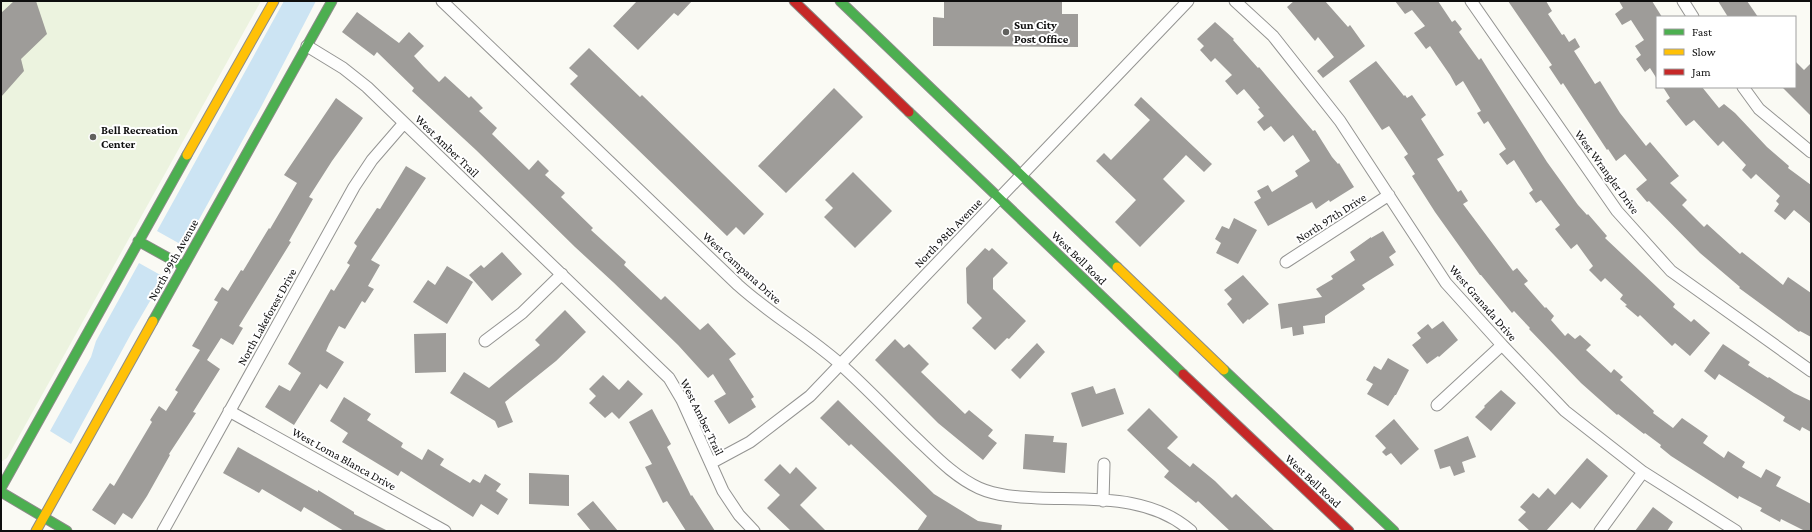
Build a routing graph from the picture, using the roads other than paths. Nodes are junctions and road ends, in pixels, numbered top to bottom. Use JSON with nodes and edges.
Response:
{"nodes":[{"id":1,"x":274,"y":1,"type":"edge"},
{"id":2,"x":332,"y":1,"type":"edge"},
{"id":3,"x":442,"y":1,"type":"edge"},
{"id":4,"x":794,"y":1,"type":"edge"},
{"id":5,"x":840,"y":1,"type":"edge"},
{"id":6,"x":1188,"y":1,"type":"edge"},
{"id":7,"x":1235,"y":1,"type":"edge"},
{"id":8,"x":1471,"y":1,"type":"edge"},
{"id":9,"x":1683,"y":1,"type":"edge"},
{"id":10,"x":1693,"y":16,"type":"edge"},
{"id":11,"x":307,"y":46,"type":"junction"},
{"id":12,"x":1744,"y":88,"type":"edge"},
{"id":13,"x":404,"y":123,"type":"junction"},
{"id":14,"x":1811,"y":152,"type":"edge"},
{"id":15,"x":1020,"y":175,"type":"junction"},
{"id":16,"x":1389,"y":195,"type":"junction"},
{"id":17,"x":999,"y":198,"type":"junction"},
{"id":18,"x":138,"y":241,"type":"junction"},
{"id":19,"x":1286,"y":262,"type":"dead end"},
{"id":20,"x":183,"y":266,"type":"junction"},
{"id":21,"x":562,"y":274,"type":"junction"},
{"id":22,"x":485,"y":341,"type":"dead end"},
{"id":23,"x":1502,"y":345,"type":"junction"},
{"id":24,"x":840,"y":365,"type":"junction"},
{"id":25,"x":1811,"y":371,"type":"edge"},
{"id":26,"x":1437,"y":405,"type":"dead end"},
{"id":27,"x":229,"y":411,"type":"junction"},
{"id":28,"x":711,"y":463,"type":"junction"},
{"id":29,"x":1104,"y":464,"type":"dead end"},
{"id":30,"x":1643,"y":472,"type":"junction"},
{"id":31,"x":1,"y":488,"type":"edge"},
{"id":32,"x":1,"y":492,"type":"edge"},
{"id":33,"x":1103,"y":501,"type":"junction"},
{"id":34,"x":44,"y":518,"type":"junction"},
{"id":35,"x":36,"y":531,"type":"edge"},
{"id":36,"x":67,"y":531,"type":"edge"},
{"id":37,"x":163,"y":531,"type":"edge"},
{"id":38,"x":445,"y":531,"type":"edge"},
{"id":39,"x":754,"y":531,"type":"edge"},
{"id":40,"x":1191,"y":531,"type":"edge"},
{"id":41,"x":1349,"y":531,"type":"edge"},
{"id":42,"x":1394,"y":531,"type":"edge"},
{"id":43,"x":1600,"y":531,"type":"edge"},
{"id":44,"x":1736,"y":531,"type":"edge"}],
"edges":[{"from":1,"to":18,"type":"main road"},
{"from":2,"to":11,"type":"main road","name":"North 99th Avenue"},
{"from":3,"to":24,"type":"street","name":"West Campana Drive"},
{"from":4,"to":17,"type":"main road","name":"West Bell Road"},
{"from":5,"to":15,"type":"main road","name":"West Bell Road"},
{"from":6,"to":15,"type":"street","name":"North 98th Avenue"},
{"from":7,"to":16,"type":"street","name":"West Granada Drive"},
{"from":8,"to":25,"type":"street","name":"West Wrangler Drive"},
{"from":9,"to":10,"type":"street"},
{"from":11,"to":13,"type":"street","name":"West Amber Trail"},
{"from":11,"to":20,"type":"main road","name":"North 99th Avenue"},
{"from":12,"to":14,"type":"street"},
{"from":13,"to":21,"type":"street","name":"West Amber Trail"},
{"from":13,"to":27,"type":"street","name":"North Lakeforest Drive"},
{"from":15,"to":17,"type":"street","name":"North 98th Avenue"},
{"from":15,"to":42,"type":"main road","name":"West Bell Road"},
{"from":16,"to":19,"type":"street","name":"North 97th Drive"},
{"from":16,"to":23,"type":"street","name":"West Granada Drive"},
{"from":17,"to":24,"type":"street","name":"North 98th Avenue"},
{"from":17,"to":41,"type":"main road","name":"West Bell Road"},
{"from":18,"to":20,"type":"main road"},
{"from":18,"to":31,"type":"main road"},
{"from":20,"to":34,"type":"main road","name":"North 99th Avenue"},
{"from":21,"to":22,"type":"street"},
{"from":21,"to":28,"type":"street","name":"West Amber Trail"},
{"from":23,"to":26,"type":"street"},
{"from":23,"to":30,"type":"street","name":"West Granada Drive"},
{"from":24,"to":28,"type":"street","name":"North 98th Avenue"},
{"from":24,"to":33,"type":"street","name":"West Campana Drive"},
{"from":27,"to":37,"type":"street","name":"North Lakeforest Drive"},
{"from":27,"to":38,"type":"street","name":"West Loma Blanca Drive"},
{"from":28,"to":39,"type":"street","name":"West Amber Trail"},
{"from":29,"to":33,"type":"street"},
{"from":30,"to":43,"type":"street"},
{"from":30,"to":44,"type":"street","name":"West Granada Drive"},
{"from":32,"to":34,"type":"main road"},
{"from":33,"to":40,"type":"street","name":"West Campana Drive"},
{"from":34,"to":35,"type":"main road","name":"North 99th Avenue"},
{"from":34,"to":36,"type":"main road"}]}
